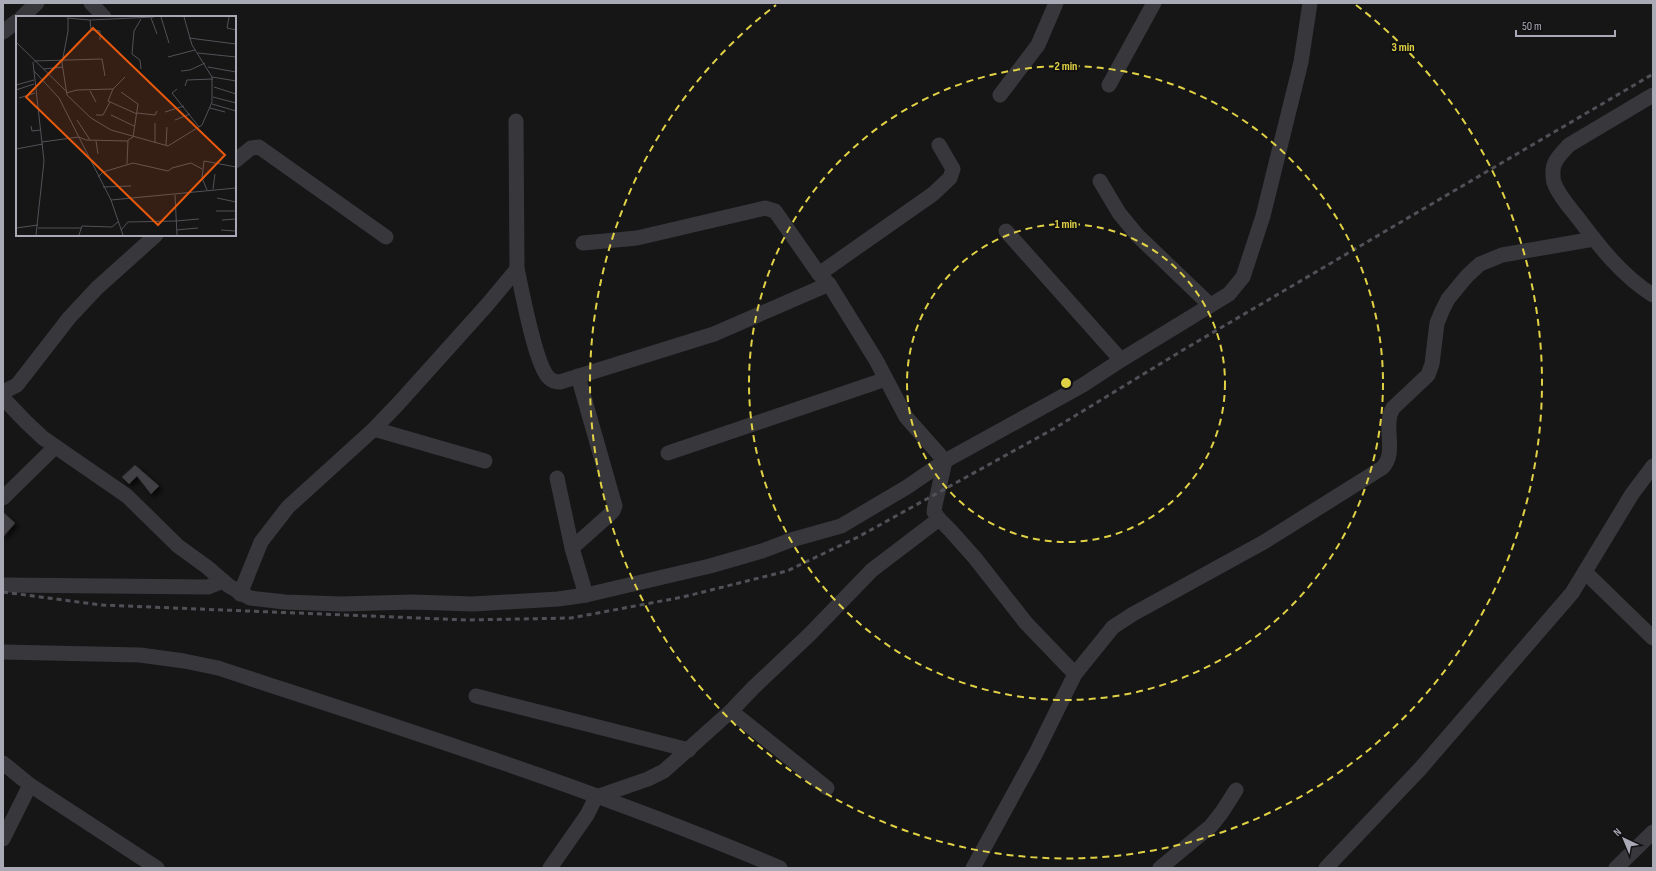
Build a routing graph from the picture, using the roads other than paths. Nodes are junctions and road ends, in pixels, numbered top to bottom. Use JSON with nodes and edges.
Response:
{"nodes":[{"id":1,"x":37,"y":3,"type":"edge"},
{"id":2,"x":91,"y":3,"type":"edge"},
{"id":3,"x":1056,"y":3,"type":"edge"},
{"id":4,"x":1154,"y":3,"type":"edge"},
{"id":5,"x":1310,"y":3,"type":"edge"},
{"id":6,"x":23,"y":16,"type":"edge"},
{"id":7,"x":103,"y":16,"type":"edge"},
{"id":8,"x":16,"y":22,"type":"edge"},
{"id":9,"x":3,"y":32,"type":"edge"},
{"id":10,"x":1109,"y":85,"type":"dead end"},
{"id":11,"x":1000,"y":95,"type":"dead end"},
{"id":12,"x":1653,"y":95,"type":"edge"},
{"id":13,"x":516,"y":121,"type":"dead end"},
{"id":14,"x":939,"y":146,"type":"dead end"},
{"id":15,"x":236,"y":160,"type":"edge"},
{"id":16,"x":1100,"y":180,"type":"dead end"},
{"id":17,"x":1006,"y":231,"type":"dead end"},
{"id":18,"x":155,"y":236,"type":"edge"},
{"id":19,"x":386,"y":237,"type":"dead end"},
{"id":20,"x":1594,"y":239,"type":"junction"},
{"id":21,"x":583,"y":243,"type":"dead end"},
{"id":22,"x":517,"y":269,"type":"junction"},
{"id":23,"x":824,"y":279,"type":"junction"},
{"id":24,"x":1653,"y":295,"type":"edge"},
{"id":25,"x":1210,"y":305,"type":"junction"},
{"id":26,"x":1120,"y":360,"type":"junction"},
{"id":27,"x":578,"y":376,"type":"junction"},
{"id":28,"x":886,"y":379,"type":"junction"},
{"id":29,"x":3,"y":392,"type":"edge"},
{"id":30,"x":3,"y":398,"type":"edge"},
{"id":31,"x":374,"y":429,"type":"junction"},
{"id":32,"x":55,"y":447,"type":"junction"},
{"id":33,"x":668,"y":453,"type":"dead end"},
{"id":34,"x":485,"y":461,"type":"dead end"},
{"id":35,"x":946,"y":461,"type":"junction"},
{"id":36,"x":1653,"y":466,"type":"edge"},
{"id":37,"x":557,"y":478,"type":"dead end"},
{"id":38,"x":3,"y":498,"type":"edge"},
{"id":39,"x":939,"y":519,"type":"junction"},
{"id":40,"x":572,"y":548,"type":"junction"},
{"id":41,"x":1586,"y":572,"type":"junction"},
{"id":42,"x":223,"y":581,"type":"junction"},
{"id":43,"x":3,"y":585,"type":"edge"},
{"id":44,"x":240,"y":594,"type":"junction"},
{"id":45,"x":586,"y":596,"type":"junction"},
{"id":46,"x":1653,"y":638,"type":"edge"},
{"id":47,"x":3,"y":652,"type":"edge"},
{"id":48,"x":1075,"y":674,"type":"junction"},
{"id":49,"x":476,"y":696,"type":"dead end"},
{"id":50,"x":731,"y":711,"type":"junction"},
{"id":51,"x":689,"y":750,"type":"junction"},
{"id":52,"x":3,"y":763,"type":"edge"},
{"id":53,"x":30,"y":785,"type":"junction"},
{"id":54,"x":827,"y":788,"type":"dead end"},
{"id":55,"x":1236,"y":790,"type":"dead end"},
{"id":56,"x":596,"y":797,"type":"junction"},
{"id":57,"x":1653,"y":832,"type":"edge"},
{"id":58,"x":3,"y":839,"type":"edge"},
{"id":59,"x":157,"y":868,"type":"edge"},
{"id":60,"x":550,"y":868,"type":"edge"},
{"id":61,"x":780,"y":868,"type":"edge"},
{"id":62,"x":973,"y":868,"type":"edge"},
{"id":63,"x":1160,"y":868,"type":"edge"},
{"id":64,"x":1326,"y":868,"type":"edge"},
{"id":65,"x":1616,"y":868,"type":"edge"}],
"edges":[{"from":1,"to":6,"type":"street"},
{"from":2,"to":7,"type":"street"},
{"from":3,"to":11,"type":"street"},
{"from":4,"to":10,"type":"street"},
{"from":5,"to":25,"type":"street"},
{"from":8,"to":9,"type":"street"},
{"from":12,"to":20,"type":"street"},
{"from":13,"to":22,"type":"street"},
{"from":14,"to":23,"type":"street"},
{"from":15,"to":19,"type":"street"},
{"from":16,"to":25,"type":"street"},
{"from":17,"to":26,"type":"street"},
{"from":18,"to":29,"type":"street"},
{"from":20,"to":24,"type":"street"},
{"from":20,"to":48,"type":"street"},
{"from":21,"to":23,"type":"street"},
{"from":22,"to":27,"type":"street"},
{"from":22,"to":31,"type":"street"},
{"from":23,"to":27,"type":"street"},
{"from":23,"to":28,"type":"street"},
{"from":25,"to":26,"type":"street"},
{"from":26,"to":35,"type":"street"},
{"from":27,"to":40,"type":"street"},
{"from":28,"to":33,"type":"street"},
{"from":28,"to":35,"type":"street"},
{"from":30,"to":32,"type":"street"},
{"from":31,"to":34,"type":"street"},
{"from":31,"to":44,"type":"street"},
{"from":32,"to":38,"type":"street"},
{"from":32,"to":42,"type":"street"},
{"from":35,"to":39,"type":"street"},
{"from":35,"to":45,"type":"street"},
{"from":36,"to":41,"type":"street"},
{"from":37,"to":40,"type":"street"},
{"from":39,"to":48,"type":"street"},
{"from":39,"to":50,"type":"street"},
{"from":40,"to":45,"type":"street"},
{"from":41,"to":46,"type":"street"},
{"from":41,"to":64,"type":"street"},
{"from":42,"to":43,"type":"street"},
{"from":42,"to":44,"type":"street"},
{"from":44,"to":45,"type":"street"},
{"from":47,"to":56,"type":"street"},
{"from":48,"to":62,"type":"street"},
{"from":49,"to":51,"type":"street"},
{"from":50,"to":51,"type":"street"},
{"from":50,"to":54,"type":"street"},
{"from":51,"to":56,"type":"street"},
{"from":52,"to":53,"type":"street"},
{"from":53,"to":58,"type":"street"},
{"from":53,"to":59,"type":"street"},
{"from":55,"to":63,"type":"street"},
{"from":56,"to":60,"type":"street"},
{"from":56,"to":61,"type":"street"},
{"from":57,"to":65,"type":"street"}]}
